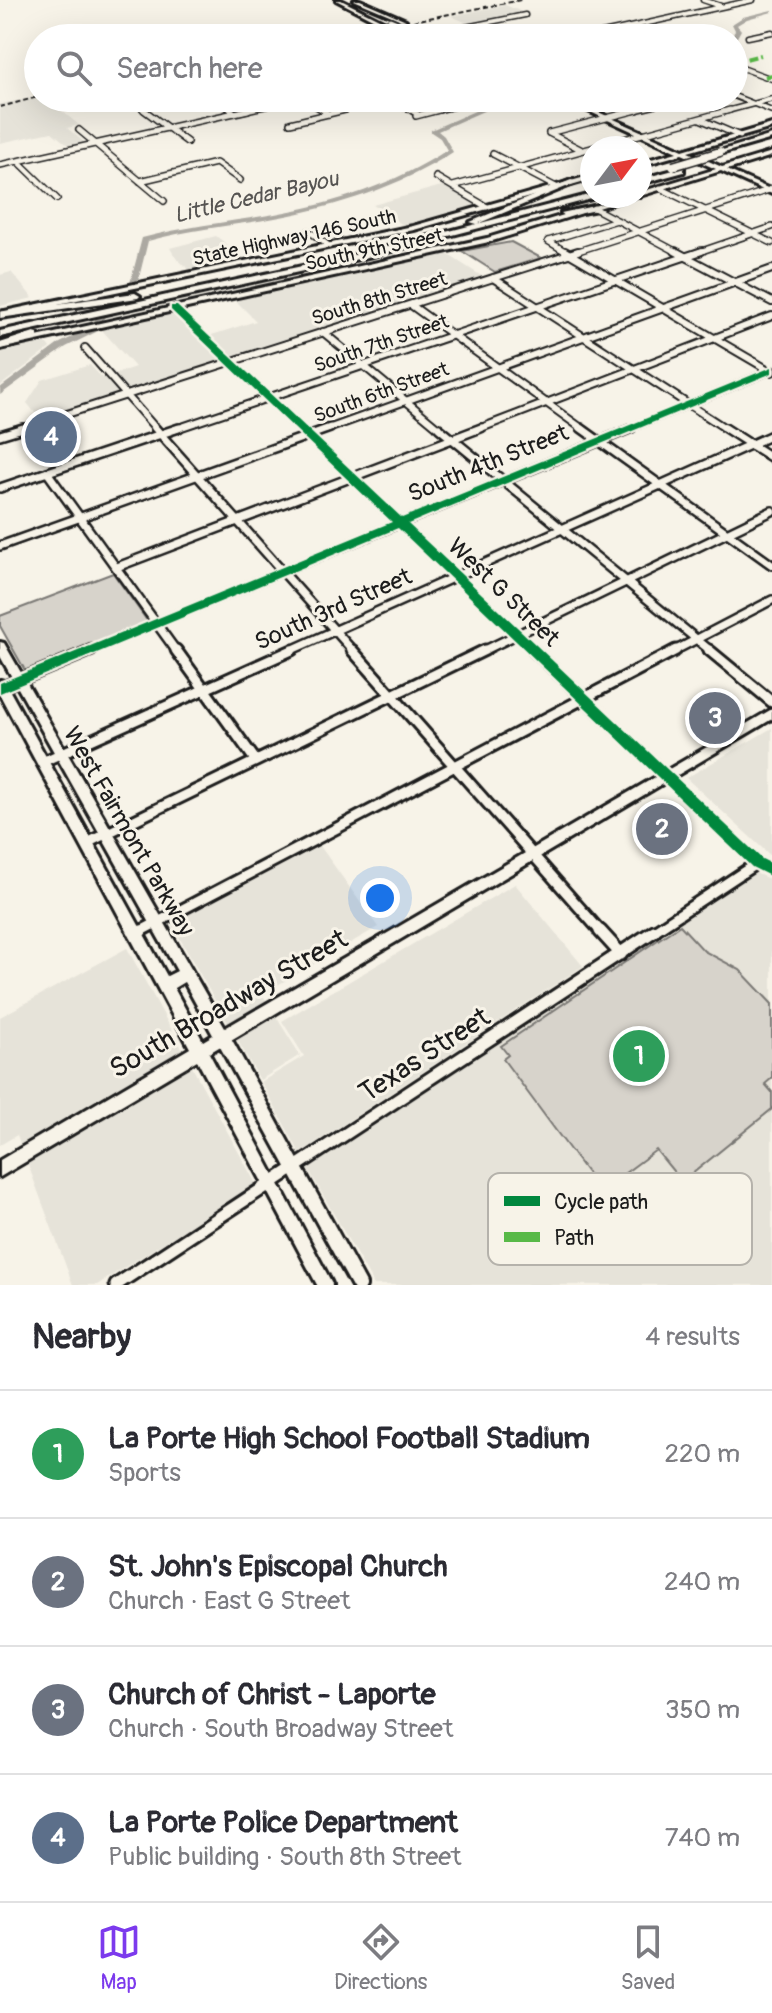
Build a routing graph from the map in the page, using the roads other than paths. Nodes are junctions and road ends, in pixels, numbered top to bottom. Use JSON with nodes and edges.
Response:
{"nodes":[{"id":1,"x":338,"y":0,"type":"edge"},
{"id":2,"x":347,"y":0,"type":"edge"},
{"id":3,"x":356,"y":0,"type":"edge"},
{"id":4,"x":703,"y":0,"type":"edge"},
{"id":5,"x":753,"y":0,"type":"edge"},
{"id":6,"x":723,"y":7,"type":"junction"},
{"id":7,"x":525,"y":15,"type":"dead end"},
{"id":8,"x":400,"y":24,"type":"edge"},
{"id":9,"x":480,"y":24,"type":"edge"},
{"id":10,"x":645,"y":24,"type":"edge"},
{"id":11,"x":772,"y":32,"type":"edge"},
{"id":12,"x":748,"y":37,"type":"dead end"},
{"id":13,"x":748,"y":70,"type":"edge"},
{"id":14,"x":772,"y":79,"type":"edge"},
{"id":15,"x":772,"y":99,"type":"edge"},
{"id":16,"x":748,"y":102,"type":"edge"},
{"id":17,"x":754,"y":104,"type":"junction"},
{"id":18,"x":748,"y":106,"type":"edge"},
{"id":19,"x":772,"y":111,"type":"edge"},
{"id":20,"x":146,"y":112,"type":"edge"},
{"id":21,"x":240,"y":112,"type":"edge"},
{"id":22,"x":326,"y":112,"type":"edge"},
{"id":23,"x":337,"y":112,"type":"edge"},
{"id":24,"x":594,"y":112,"type":"edge"},
{"id":25,"x":630,"y":112,"type":"edge"},
{"id":26,"x":725,"y":112,"type":"edge"},
{"id":27,"x":236,"y":113,"type":"joint"},
{"id":28,"x":329,"y":114,"type":"junction"},
{"id":29,"x":607,"y":118,"type":"junction"},
{"id":30,"x":700,"y":119,"type":"junction"},
{"id":31,"x":290,"y":123,"type":"dead end"},
{"id":32,"x":772,"y":126,"type":"edge"},
{"id":33,"x":168,"y":128,"type":"junction"},
{"id":34,"x":79,"y":130,"type":"dead end"},
{"id":35,"x":642,"y":134,"type":"junction"},
{"id":36,"x":634,"y":136,"type":"edge"},
{"id":37,"x":740,"y":136,"type":"junction"},
{"id":38,"x":772,"y":137,"type":"edge"},
{"id":39,"x":187,"y":142,"type":"dead end"},
{"id":40,"x":95,"y":144,"type":"junction"},
{"id":41,"x":772,"y":144,"type":"edge"},
{"id":42,"x":699,"y":147,"type":"junction"},
{"id":43,"x":580,"y":149,"type":"edge"},
{"id":44,"x":580,"y":151,"type":"edge"},
{"id":45,"x":682,"y":152,"type":"junction"},
{"id":46,"x":493,"y":154,"type":"dead end"},
{"id":47,"x":724,"y":154,"type":"junction"},
{"id":48,"x":772,"y":154,"type":"edge"},
{"id":49,"x":665,"y":157,"type":"junction"},
{"id":50,"x":18,"y":161,"type":"junction"},
{"id":51,"x":652,"y":161,"type":"edge"},
{"id":52,"x":738,"y":164,"type":"junction"},
{"id":53,"x":0,"y":165,"type":"edge"},
{"id":54,"x":519,"y":168,"type":"junction"},
{"id":55,"x":721,"y":169,"type":"junction"},
{"id":56,"x":652,"y":175,"type":"edge"},
{"id":57,"x":703,"y":175,"type":"junction"},
{"id":58,"x":436,"y":177,"type":"dead end"},
{"id":59,"x":240,"y":180,"type":"dead end"},
{"id":60,"x":580,"y":180,"type":"edge"},
{"id":61,"x":140,"y":181,"type":"junction"},
{"id":62,"x":747,"y":181,"type":"junction"},
{"id":63,"x":574,"y":182,"type":"junction"},
{"id":64,"x":453,"y":186,"type":"junction"},
{"id":65,"x":556,"y":187,"type":"junction"},
{"id":66,"x":660,"y":188,"type":"junction"},
{"id":67,"x":652,"y":190,"type":"edge"},
{"id":68,"x":770,"y":190,"type":"edge"},
{"id":69,"x":580,"y":193,"type":"edge"},
{"id":70,"x":57,"y":199,"type":"dead end"},
{"id":71,"x":580,"y":200,"type":"edge"},
{"id":72,"x":164,"y":201,"type":"dead end"},
{"id":73,"x":487,"y":207,"type":"junction"},
{"id":74,"x":594,"y":208,"type":"junction"},
{"id":75,"x":705,"y":210,"type":"junction"},
{"id":76,"x":617,"y":220,"type":"junction"},
{"id":77,"x":466,"y":226,"type":"junction"},
{"id":78,"x":486,"y":227,"type":"junction"},
{"id":79,"x":772,"y":227,"type":"edge"},
{"id":80,"x":309,"y":231,"type":"dead end"},
{"id":81,"x":639,"y":231,"type":"junction"},
{"id":82,"x":753,"y":234,"type":"junction"},
{"id":83,"x":772,"y":243,"type":"edge"},
{"id":84,"x":329,"y":246,"type":"junction"},
{"id":85,"x":570,"y":254,"type":"junction"},
{"id":86,"x":686,"y":256,"type":"junction"},
{"id":87,"x":772,"y":269,"type":"edge"},
{"id":88,"x":493,"y":278,"type":"junction"},
{"id":89,"x":616,"y":281,"type":"junction"},
{"id":90,"x":734,"y":282,"type":"junction"},
{"id":91,"x":772,"y":302,"type":"edge"},
{"id":92,"x":411,"y":305,"type":"junction"},
{"id":93,"x":536,"y":307,"type":"junction"},
{"id":94,"x":174,"y":308,"type":"junction"},
{"id":95,"x":663,"y":308,"type":"junction"},
{"id":96,"x":124,"y":313,"type":"junction"},
{"id":97,"x":92,"y":314,"type":"junction"},
{"id":98,"x":0,"y":315,"type":"edge"},
{"id":99,"x":772,"y":316,"type":"edge"},
{"id":100,"x":0,"y":331,"type":"edge"},
{"id":101,"x":323,"y":332,"type":"junction"},
{"id":102,"x":454,"y":335,"type":"junction"},
{"id":103,"x":582,"y":337,"type":"junction"},
{"id":104,"x":714,"y":338,"type":"junction"},
{"id":105,"x":0,"y":346,"type":"edge"},
{"id":106,"x":85,"y":348,"type":"dead end"},
{"id":107,"x":229,"y":362,"type":"junction"},
{"id":108,"x":364,"y":365,"type":"junction"},
{"id":109,"x":498,"y":367,"type":"junction"},
{"id":110,"x":633,"y":370,"type":"junction"},
{"id":111,"x":771,"y":371,"type":"edge"},
{"id":112,"x":127,"y":395,"type":"junction"},
{"id":113,"x":267,"y":398,"type":"junction"},
{"id":114,"x":406,"y":400,"type":"junction"},
{"id":115,"x":548,"y":403,"type":"junction"},
{"id":116,"x":688,"y":405,"type":"junction"},
{"id":117,"x":162,"y":434,"type":"junction"},
{"id":118,"x":0,"y":435,"type":"edge"},
{"id":119,"x":772,"y":435,"type":"edge"},
{"id":120,"x":307,"y":436,"type":"junction"},
{"id":121,"x":453,"y":439,"type":"junction"},
{"id":122,"x":600,"y":441,"type":"junction"},
{"id":123,"x":750,"y":445,"type":"junction"},
{"id":124,"x":772,"y":458,"type":"edge"},
{"id":125,"x":47,"y":472,"type":"junction"},
{"id":126,"x":198,"y":475,"type":"junction"},
{"id":127,"x":351,"y":477,"type":"junction"},
{"id":128,"x":503,"y":480,"type":"junction"},
{"id":129,"x":661,"y":484,"type":"junction"},
{"id":130,"x":0,"y":488,"type":"edge"},
{"id":131,"x":772,"y":511,"type":"edge"},
{"id":132,"x":80,"y":518,"type":"junction"},
{"id":133,"x":238,"y":521,"type":"junction"},
{"id":134,"x":399,"y":524,"type":"junction"},
{"id":135,"x":562,"y":529,"type":"junction"},
{"id":136,"x":728,"y":533,"type":"junction"},
{"id":137,"x":0,"y":546,"type":"edge"},
{"id":138,"x":772,"y":565,"type":"edge"},
{"id":139,"x":117,"y":567,"type":"junction"},
{"id":140,"x":284,"y":572,"type":"junction"},
{"id":141,"x":455,"y":576,"type":"junction"},
{"id":142,"x":626,"y":582,"type":"junction"},
{"id":143,"x":772,"y":600,"type":"edge"},
{"id":144,"x":157,"y":623,"type":"junction"},
{"id":145,"x":335,"y":630,"type":"junction"},
{"id":146,"x":517,"y":635,"type":"junction"},
{"id":147,"x":696,"y":640,"type":"junction"},
{"id":148,"x":0,"y":646,"type":"edge"},
{"id":149,"x":19,"y":680,"type":"junction"},
{"id":150,"x":1,"y":687,"type":"edge"},
{"id":151,"x":205,"y":689,"type":"junction"},
{"id":152,"x":394,"y":695,"type":"junction"},
{"id":153,"x":584,"y":699,"type":"junction"},
{"id":154,"x":772,"y":702,"type":"edge"},
{"id":155,"x":772,"y":713,"type":"edge"},
{"id":156,"x":60,"y":753,"type":"junction"},
{"id":157,"x":256,"y":761,"type":"junction"},
{"id":158,"x":42,"y":762,"type":"junction"},
{"id":159,"x":456,"y":766,"type":"junction"},
{"id":160,"x":665,"y":776,"type":"junction"},
{"id":161,"x":105,"y":835,"type":"junction"},
{"id":162,"x":87,"y":843,"type":"junction"},
{"id":163,"x":532,"y":853,"type":"junction"},
{"id":164,"x":757,"y":863,"type":"junction"},
{"id":165,"x":772,"y":871,"type":"edge"},
{"id":166,"x":157,"y":924,"type":"junction"},
{"id":167,"x":135,"y":934,"type":"junction"},
{"id":168,"x":621,"y":954,"type":"junction"},
{"id":169,"x":185,"y":974,"type":"junction"},
{"id":170,"x":164,"y":986,"type":"junction"},
{"id":171,"x":222,"y":1036,"type":"junction"},
{"id":172,"x":199,"y":1049,"type":"junction"},
{"id":173,"x":295,"y":1168,"type":"junction"},
{"id":174,"x":0,"y":1169,"type":"edge"},
{"id":175,"x":271,"y":1185,"type":"junction"},
{"id":176,"x":116,"y":1285,"type":"edge"},
{"id":177,"x":325,"y":1285,"type":"edge"},
{"id":178,"x":359,"y":1285,"type":"edge"}],
"edges":[{"from":1,"to":3,"type":"main road"},
{"from":2,"to":8,"type":"main road","bridge":true},
{"from":4,"to":6,"type":"street"},
{"from":5,"to":6,"type":"street"},
{"from":6,"to":10,"type":"street"},
{"from":7,"to":9,"type":"street"},
{"from":11,"to":12,"type":"street"},
{"from":13,"to":14,"type":"street"},
{"from":15,"to":17,"type":"street"},
{"from":16,"to":17,"type":"street"},
{"from":17,"to":18,"type":"street"},
{"from":17,"to":19,"type":"street"},
{"from":20,"to":33,"type":"street"},
{"from":21,"to":27,"type":"street"},
{"from":22,"to":28,"type":"street"},
{"from":23,"to":28,"type":"street"},
{"from":24,"to":29,"type":"main road"},
{"from":25,"to":29,"type":"street"},
{"from":26,"to":30,"type":"street"},
{"from":27,"to":33,"type":"street"},
{"from":28,"to":31,"type":"street"},
{"from":29,"to":35,"type":"main road"},
{"from":29,"to":43,"type":"street"},
{"from":30,"to":35,"type":"street"},
{"from":30,"to":37,"type":"street"},
{"from":32,"to":37,"type":"main road"},
{"from":33,"to":39,"type":"street"},
{"from":33,"to":40,"type":"street"},
{"from":34,"to":40,"type":"street"},
{"from":35,"to":36,"type":"street"},
{"from":35,"to":45,"type":"main road"},
{"from":37,"to":42,"type":"main road"},
{"from":38,"to":47,"type":"highway"},
{"from":40,"to":50,"type":"street"},
{"from":40,"to":61,"type":"street"},
{"from":41,"to":47,"type":"highway"},
{"from":42,"to":45,"type":"main road"},
{"from":42,"to":52,"type":"main road"},
{"from":44,"to":54,"type":"street"},
{"from":45,"to":49,"type":"main road"},
{"from":45,"to":55,"type":"main road"},
{"from":46,"to":54,"type":"street"},
{"from":47,"to":56,"type":"highway"},
{"from":48,"to":52,"type":"main road"},
{"from":49,"to":51,"type":"main road"},
{"from":49,"to":57,"type":"main road"},
{"from":50,"to":53,"type":"street"},
{"from":50,"to":70,"type":"street"},
{"from":52,"to":55,"type":"main road"},
{"from":52,"to":62,"type":"main road"},
{"from":54,"to":64,"type":"street"},
{"from":54,"to":65,"type":"street"},
{"from":55,"to":57,"type":"main road"},
{"from":55,"to":62,"type":"main road"},
{"from":57,"to":66,"type":"main road"},
{"from":58,"to":64,"type":"street"},
{"from":59,"to":61,"type":"street"},
{"from":60,"to":63,"type":"main road","name":"State Highway 146 South"},
{"from":61,"to":72,"type":"street"},
{"from":62,"to":68,"type":"main road"},
{"from":63,"to":65,"type":"main road","name":"State Highway 146 South"},
{"from":63,"to":77,"type":"highway"},
{"from":64,"to":73,"type":"street"},
{"from":65,"to":73,"type":"main road","name":"State Highway 146 South"},
{"from":66,"to":67,"type":"main road"},
{"from":66,"to":75,"type":"street"},
{"from":68,"to":75,"type":"street","name":"South 8th Street"},
{"from":69,"to":77,"type":"highway"},
{"from":71,"to":78,"type":"highway"},
{"from":73,"to":84,"type":"main road","name":"State Highway 146 South"},
{"from":74,"to":76,"type":"street"},
{"from":74,"to":78,"type":"highway"},
{"from":74,"to":94,"type":"main road","name":"South 9th Street"},
{"from":75,"to":81,"type":"street","name":"South 8th Street"},
{"from":75,"to":82,"type":"street"},
{"from":76,"to":81,"type":"street"},
{"from":76,"to":85,"type":"street"},
{"from":77,"to":97,"type":"highway"},
{"from":78,"to":96,"type":"highway"},
{"from":79,"to":82,"type":"street","name":"South 7th Street"},
{"from":80,"to":84,"type":"street"},
{"from":81,"to":85,"type":"street","name":"South 8th Street"},
{"from":81,"to":86,"type":"street"},
{"from":82,"to":83,"type":"street"},
{"from":82,"to":86,"type":"street","name":"South 7th Street"},
{"from":84,"to":98,"type":"main road","name":"State Highway 146 South"},
{"from":85,"to":88,"type":"street","name":"South 8th Street"},
{"from":85,"to":89,"type":"street"},
{"from":86,"to":89,"type":"street","name":"South 7th Street"},
{"from":86,"to":90,"type":"street"},
{"from":87,"to":90,"type":"street","name":"South 6th Street"},
{"from":88,"to":92,"type":"street","name":"South 8th Street"},
{"from":88,"to":93,"type":"street"},
{"from":89,"to":93,"type":"street","name":"South 7th Street"},
{"from":89,"to":95,"type":"street"},
{"from":90,"to":91,"type":"street"},
{"from":90,"to":95,"type":"street","name":"South 6th Street"},
{"from":92,"to":101,"type":"street","name":"South 8th Street"},
{"from":92,"to":102,"type":"street"},
{"from":93,"to":102,"type":"street","name":"South 7th Street"},
{"from":93,"to":103,"type":"street"},
{"from":94,"to":96,"type":"main road","name":"South 9th Street"},
{"from":94,"to":107,"type":"street","name":"West G Street"},
{"from":95,"to":103,"type":"street","name":"South 6th Street"},
{"from":95,"to":104,"type":"street"},
{"from":96,"to":97,"type":"highway"},
{"from":97,"to":98,"type":"highway"},
{"from":97,"to":100,"type":"highway"},
{"from":97,"to":105,"type":"highway"},
{"from":99,"to":104,"type":"street"},
{"from":101,"to":107,"type":"street","name":"South 8th Street"},
{"from":101,"to":108,"type":"street"},
{"from":102,"to":108,"type":"street","name":"South 7th Street"},
{"from":102,"to":109,"type":"street"},
{"from":103,"to":109,"type":"street","name":"South 6th Street"},
{"from":103,"to":110,"type":"street"},
{"from":104,"to":110,"type":"street"},
{"from":104,"to":111,"type":"street"},
{"from":106,"to":112,"type":"street"},
{"from":107,"to":112,"type":"street","name":"South 8th Street"},
{"from":107,"to":113,"type":"street","name":"West G Street"},
{"from":108,"to":113,"type":"street","name":"South 7th Street"},
{"from":108,"to":114,"type":"street"},
{"from":109,"to":114,"type":"street","name":"South 6th Street"},
{"from":109,"to":115,"type":"street"},
{"from":110,"to":115,"type":"street"},
{"from":110,"to":116,"type":"street"},
{"from":111,"to":116,"type":"street","name":"South 4th Street"},
{"from":112,"to":117,"type":"street"},
{"from":112,"to":118,"type":"street","name":"South 8th Street"},
{"from":113,"to":117,"type":"street","name":"South 7th Street"},
{"from":113,"to":120,"type":"street","name":"West G Street"},
{"from":114,"to":120,"type":"street","name":"South 6th Street"},
{"from":114,"to":121,"type":"street"},
{"from":115,"to":121,"type":"street"},
{"from":115,"to":122,"type":"street"},
{"from":116,"to":122,"type":"street","name":"South 4th Street"},
{"from":116,"to":123,"type":"street"},
{"from":117,"to":125,"type":"street","name":"South 7th Street"},
{"from":117,"to":126,"type":"street"},
{"from":119,"to":123,"type":"street","name":"South 3rd Street"},
{"from":120,"to":126,"type":"street","name":"South 6th Street"},
{"from":120,"to":127,"type":"street","name":"West G Street"},
{"from":121,"to":127,"type":"street"},
{"from":121,"to":128,"type":"street"},
{"from":122,"to":128,"type":"street","name":"South 4th Street"},
{"from":122,"to":129,"type":"street"},
{"from":123,"to":124,"type":"street"},
{"from":123,"to":129,"type":"street","name":"South 3rd Street"},
{"from":125,"to":130,"type":"street","name":"South 7th Street"},
{"from":125,"to":132,"type":"street"},
{"from":126,"to":132,"type":"street","name":"South 6th Street"},
{"from":126,"to":133,"type":"street"},
{"from":127,"to":133,"type":"street"},
{"from":127,"to":134,"type":"street","name":"West G Street"},
{"from":128,"to":134,"type":"street","name":"South 4th Street"},
{"from":128,"to":135,"type":"street"},
{"from":129,"to":135,"type":"street","name":"South 3rd Street"},
{"from":129,"to":136,"type":"street"},
{"from":131,"to":136,"type":"street"},
{"from":132,"to":137,"type":"street","name":"South 6th Street"},
{"from":132,"to":139,"type":"street"},
{"from":133,"to":139,"type":"street"},
{"from":133,"to":140,"type":"street"},
{"from":134,"to":140,"type":"street","name":"South 4th Street"},
{"from":134,"to":141,"type":"street","name":"West G Street"},
{"from":135,"to":141,"type":"street","name":"South 3rd Street"},
{"from":135,"to":142,"type":"street"},
{"from":136,"to":138,"type":"street"},
{"from":136,"to":142,"type":"street"},
{"from":139,"to":144,"type":"street"},
{"from":140,"to":144,"type":"street","name":"South 4th Street"},
{"from":140,"to":145,"type":"street"},
{"from":141,"to":145,"type":"street","name":"South 3rd Street"},
{"from":141,"to":146,"type":"street","name":"West G Street"},
{"from":142,"to":146,"type":"street"},
{"from":142,"to":147,"type":"street"},
{"from":143,"to":147,"type":"street"},
{"from":144,"to":149,"type":"street","name":"South 4th Street"},
{"from":144,"to":151,"type":"street"},
{"from":145,"to":151,"type":"street","name":"South 3rd Street"},
{"from":145,"to":152,"type":"street"},
{"from":146,"to":152,"type":"street"},
{"from":146,"to":153,"type":"street","name":"West G Street"},
{"from":147,"to":153,"type":"street"},
{"from":147,"to":154,"type":"street"},
{"from":148,"to":149,"type":"main road","name":"West Fairmont Parkway"},
{"from":149,"to":150,"type":"street","name":"South 4th Street"},
{"from":149,"to":156,"type":"main road","name":"West Fairmont Parkway"},
{"from":150,"to":158,"type":"main road","name":"West Fairmont Parkway"},
{"from":151,"to":156,"type":"street","name":"South 3rd Street"},
{"from":151,"to":157,"type":"street"},
{"from":152,"to":157,"type":"street"},
{"from":152,"to":159,"type":"street"},
{"from":153,"to":159,"type":"street"},
{"from":153,"to":160,"type":"street","name":"West G Street"},
{"from":155,"to":160,"type":"main road","name":"South Broadway Street"},
{"from":156,"to":158,"type":"street","name":"South 3rd Street"},
{"from":156,"to":161,"type":"main road","name":"West Fairmont Parkway"},
{"from":157,"to":161,"type":"street"},
{"from":158,"to":162,"type":"main road","name":"West Fairmont Parkway"},
{"from":159,"to":163,"type":"street"},
{"from":159,"to":166,"type":"street"},
{"from":160,"to":163,"type":"main road","name":"South Broadway Street"},
{"from":160,"to":164,"type":"street","name":"West G Street"},
{"from":161,"to":162,"type":"street"},
{"from":161,"to":166,"type":"main road","name":"West Fairmont Parkway"},
{"from":162,"to":167,"type":"main road","name":"West Fairmont Parkway"},
{"from":163,"to":168,"type":"street"},
{"from":163,"to":171,"type":"main road","name":"South Broadway Street"},
{"from":164,"to":165,"type":"street","name":"West G Street"},
{"from":164,"to":168,"type":"street","name":"Texas Street"},
{"from":166,"to":167,"type":"street"},
{"from":166,"to":169,"type":"main road","name":"West Fairmont Parkway"},
{"from":167,"to":170,"type":"main road","name":"West Fairmont Parkway"},
{"from":168,"to":173,"type":"street","name":"Texas Street"},
{"from":169,"to":170,"type":"main road"},
{"from":169,"to":171,"type":"main road","name":"West Fairmont Parkway"},
{"from":170,"to":172,"type":"main road","name":"West Fairmont Parkway"},
{"from":171,"to":172,"type":"main road","name":"South Broadway Street"},
{"from":171,"to":173,"type":"street"},
{"from":172,"to":174,"type":"main road","name":"South Broadway Street"},
{"from":172,"to":175,"type":"street"},
{"from":173,"to":175,"type":"street","name":"Texas Street"},
{"from":173,"to":178,"type":"street"},
{"from":175,"to":176,"type":"street","name":"Texas Street"},
{"from":175,"to":177,"type":"street"}]}
